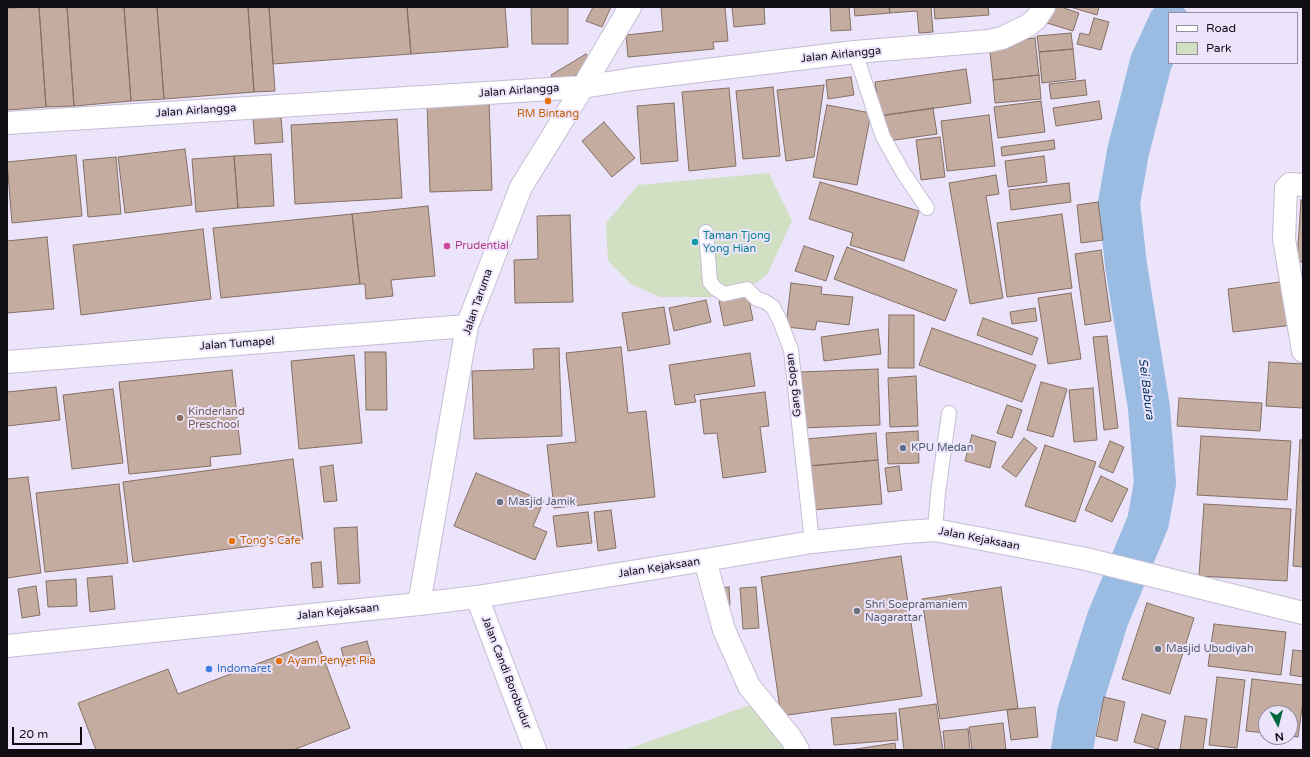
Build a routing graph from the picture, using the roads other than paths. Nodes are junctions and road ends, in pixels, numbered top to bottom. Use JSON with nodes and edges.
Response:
{"nodes":[{"id":1,"x":630,"y":7,"type":"edge"},
{"id":2,"x":1044,"y":7,"type":"edge"},
{"id":3,"x":855,"y":52,"type":"junction"},
{"id":4,"x":583,"y":87,"type":"junction"},
{"id":5,"x":7,"y":123,"type":"edge"},
{"id":6,"x":1303,"y":185,"type":"edge"},
{"id":7,"x":927,"y":208,"type":"dead end"},
{"id":8,"x":706,"y":232,"type":"dead end"},
{"id":9,"x":467,"y":326,"type":"junction"},
{"id":10,"x":1303,"y":351,"type":"edge"},
{"id":11,"x":7,"y":362,"type":"edge"},
{"id":12,"x":949,"y":412,"type":"dead end"},
{"id":13,"x":935,"y":530,"type":"junction"},
{"id":14,"x":812,"y":542,"type":"junction"},
{"id":15,"x":705,"y":560,"type":"junction"},
{"id":16,"x":477,"y":596,"type":"junction"},
{"id":17,"x":420,"y":604,"type":"junction"},
{"id":18,"x":1303,"y":613,"type":"edge"},
{"id":19,"x":7,"y":646,"type":"edge"},
{"id":20,"x":535,"y":750,"type":"edge"},
{"id":21,"x":798,"y":750,"type":"edge"}],
"edges":[{"from":1,"to":4,"type":"street","name":"Jalan Taruma"},
{"from":2,"to":3,"type":"street","name":"Jalan Airlangga"},
{"from":3,"to":4,"type":"street","name":"Jalan Airlangga"},
{"from":3,"to":7,"type":"lane"},
{"from":4,"to":5,"type":"street","name":"Jalan Airlangga"},
{"from":4,"to":9,"type":"street","name":"Jalan Taruma"},
{"from":6,"to":10,"type":"street"},
{"from":8,"to":14,"type":"lane","name":"Gang Sopan"},
{"from":9,"to":11,"type":"street","name":"Jalan Tumapel"},
{"from":9,"to":17,"type":"street","name":"Jalan Taruma"},
{"from":12,"to":13,"type":"lane"},
{"from":13,"to":14,"type":"street","name":"Jalan Kejaksaan"},
{"from":13,"to":18,"type":"street","name":"Jalan Kejaksaan"},
{"from":14,"to":15,"type":"street","name":"Jalan Kejaksaan"},
{"from":15,"to":16,"type":"street","name":"Jalan Kejaksaan"},
{"from":15,"to":21,"type":"street"},
{"from":16,"to":17,"type":"street","name":"Jalan Kejaksaan"},
{"from":16,"to":20,"type":"street","name":"Jalan Candi Borobudur"},
{"from":17,"to":19,"type":"street","name":"Jalan Kejaksaan"}]}
